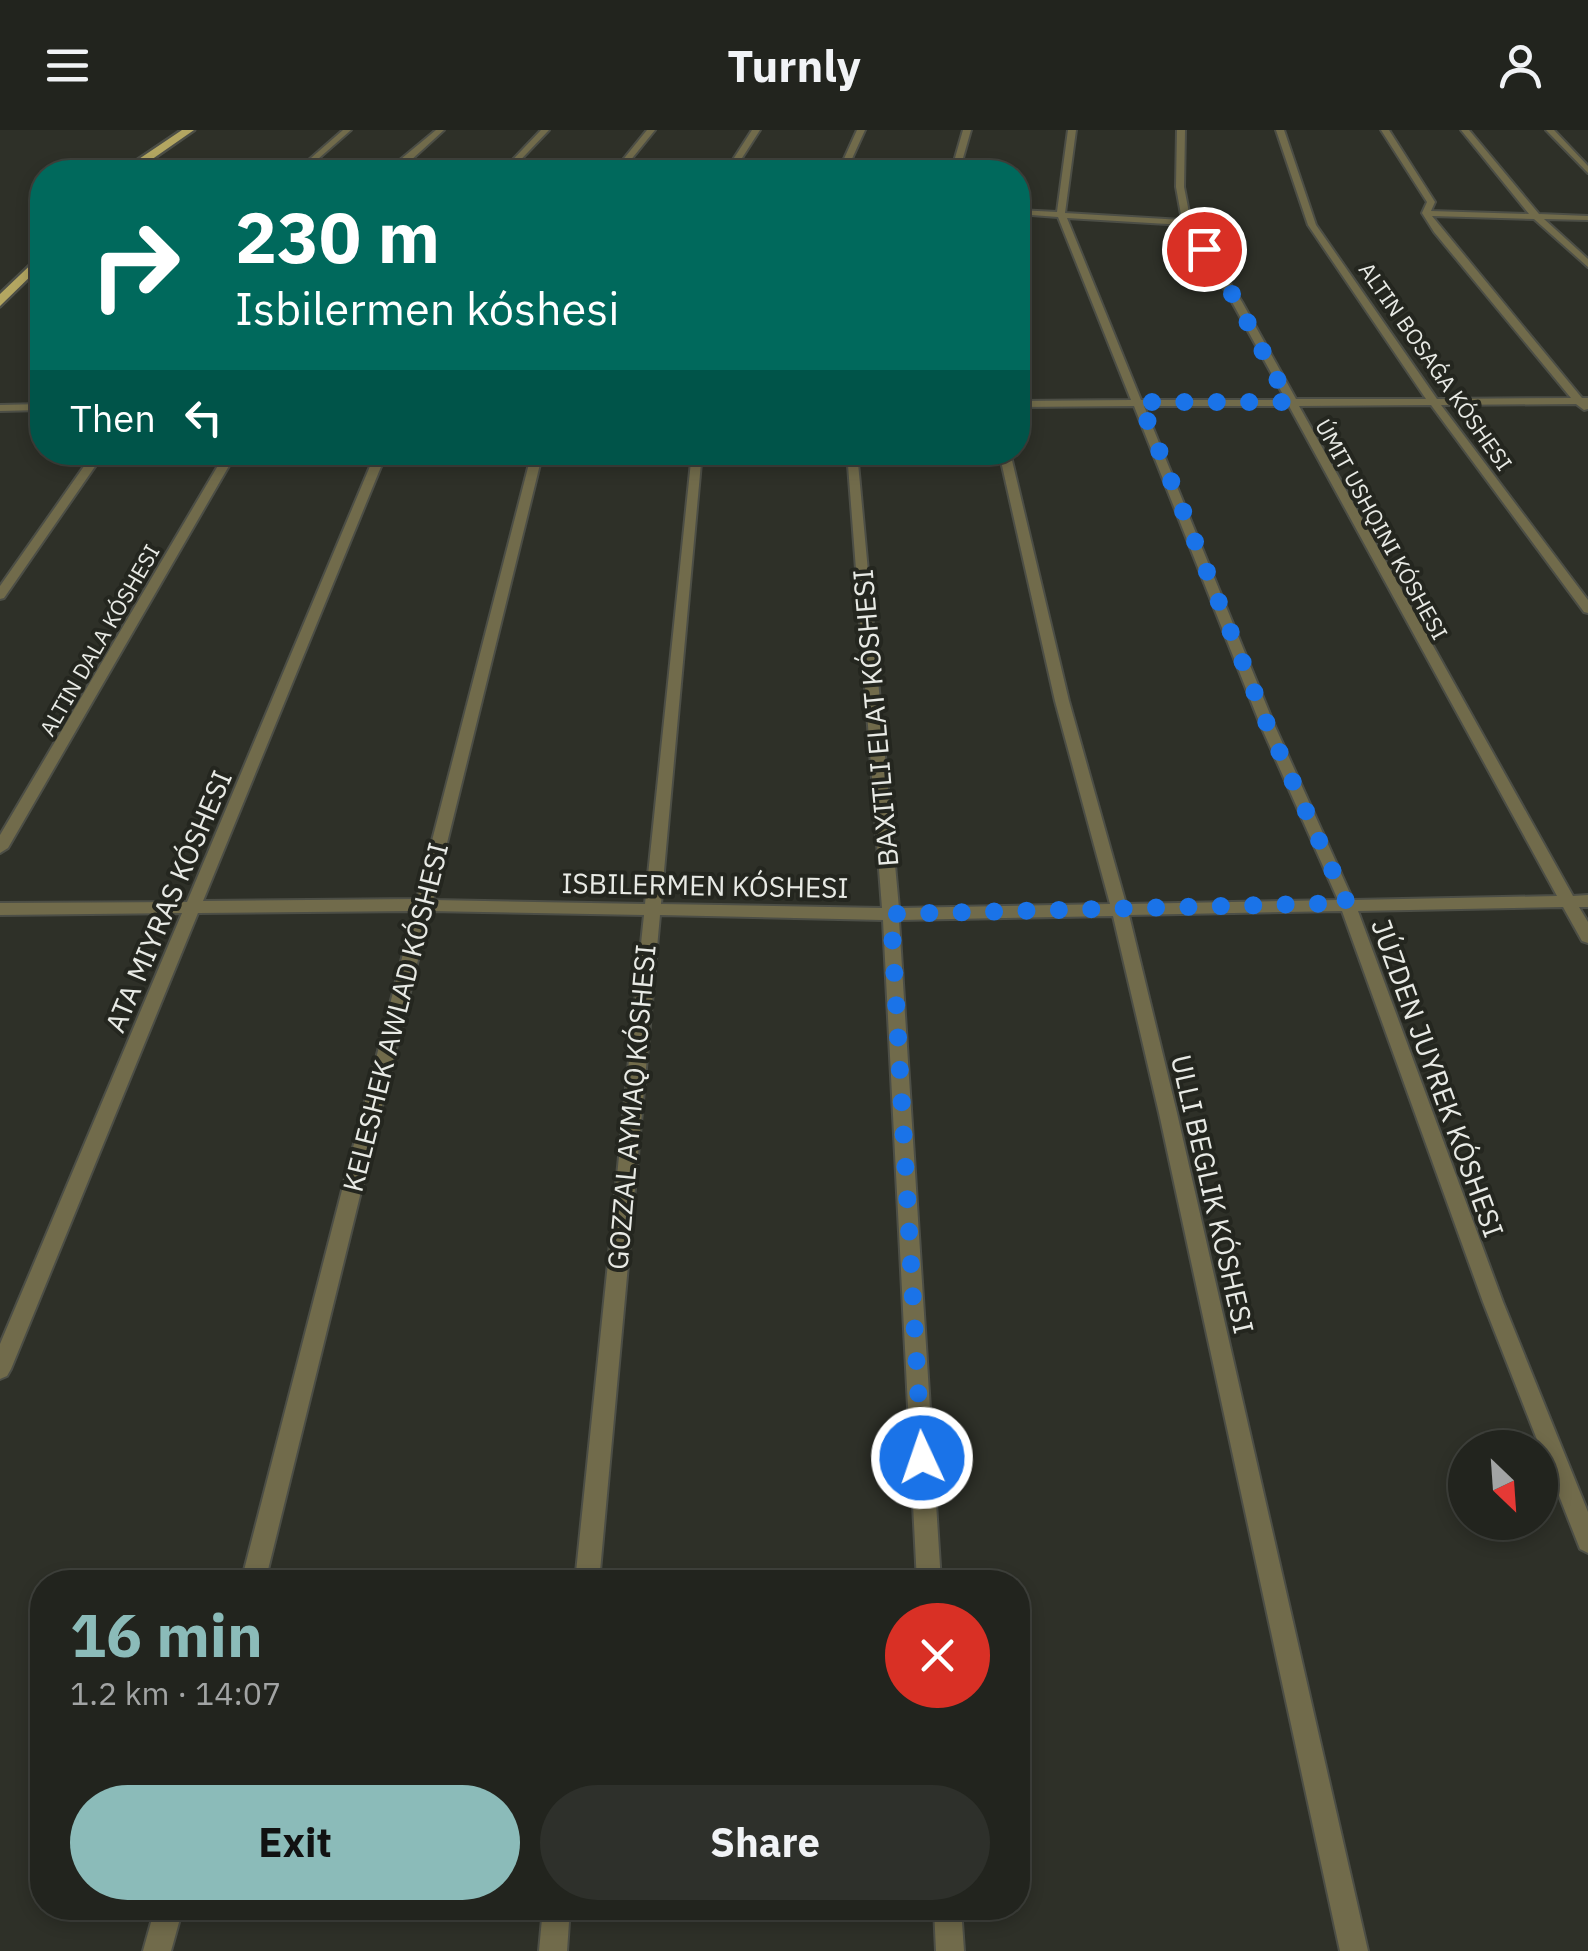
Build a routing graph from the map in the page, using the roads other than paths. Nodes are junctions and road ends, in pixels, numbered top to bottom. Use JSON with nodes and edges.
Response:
{"nodes":[{"id":1,"x":165,"y":130,"type":"edge"},
{"id":2,"x":188,"y":130,"type":"edge"},
{"id":3,"x":348,"y":130,"type":"edge"},
{"id":4,"x":440,"y":130,"type":"edge"},
{"id":5,"x":545,"y":130,"type":"edge"},
{"id":6,"x":651,"y":130,"type":"edge"},
{"id":7,"x":756,"y":130,"type":"edge"},
{"id":8,"x":861,"y":130,"type":"edge"},
{"id":9,"x":966,"y":130,"type":"edge"},
{"id":10,"x":1072,"y":130,"type":"edge"},
{"id":11,"x":1181,"y":130,"type":"edge"},
{"id":12,"x":1280,"y":130,"type":"edge"},
{"id":13,"x":1385,"y":130,"type":"edge"},
{"id":14,"x":1465,"y":130,"type":"edge"},
{"id":15,"x":1550,"y":130,"type":"edge"},
{"id":16,"x":140,"y":160,"type":"edge"},
{"id":17,"x":145,"y":160,"type":"edge"},
{"id":18,"x":312,"y":160,"type":"edge"},
{"id":19,"x":406,"y":160,"type":"edge"},
{"id":20,"x":517,"y":160,"type":"edge"},
{"id":21,"x":627,"y":160,"type":"edge"},
{"id":22,"x":737,"y":160,"type":"edge"},
{"id":23,"x":847,"y":160,"type":"edge"},
{"id":24,"x":959,"y":160,"type":"edge"},
{"id":25,"x":1588,"y":171,"type":"edge"},
{"id":26,"x":1030,"y":213,"type":"edge"},
{"id":27,"x":1426,"y":213,"type":"junction"},
{"id":28,"x":1061,"y":214,"type":"junction"},
{"id":29,"x":1537,"y":216,"type":"junction"},
{"id":30,"x":1588,"y":218,"type":"edge"},
{"id":31,"x":1187,"y":223,"type":"junction"},
{"id":32,"x":1588,"y":264,"type":"edge"},
{"id":33,"x":30,"y":271,"type":"edge"},
{"id":34,"x":0,"y":302,"type":"edge"},
{"id":35,"x":1433,"y":401,"type":"junction"},
{"id":36,"x":1140,"y":402,"type":"junction"},
{"id":37,"x":1289,"y":402,"type":"junction"},
{"id":38,"x":1583,"y":402,"type":"edge"},
{"id":39,"x":1030,"y":404,"type":"edge"},
{"id":40,"x":30,"y":407,"type":"edge"},
{"id":41,"x":0,"y":408,"type":"edge"},
{"id":42,"x":1588,"y":411,"type":"edge"},
{"id":43,"x":91,"y":465,"type":"edge"},
{"id":44,"x":224,"y":465,"type":"edge"},
{"id":45,"x":377,"y":465,"type":"edge"},
{"id":46,"x":535,"y":465,"type":"edge"},
{"id":47,"x":697,"y":465,"type":"edge"},
{"id":48,"x":853,"y":465,"type":"edge"},
{"id":49,"x":1007,"y":465,"type":"edge"},
{"id":50,"x":0,"y":595,"type":"edge"},
{"id":51,"x":1588,"y":610,"type":"edge"},
{"id":52,"x":0,"y":848,"type":"edge"},
{"id":53,"x":1568,"y":901,"type":"junction"},
{"id":54,"x":1588,"y":901,"type":"edge"},
{"id":55,"x":1347,"y":903,"type":"junction"},
{"id":56,"x":192,"y":906,"type":"junction"},
{"id":57,"x":421,"y":906,"type":"junction"},
{"id":58,"x":650,"y":908,"type":"junction"},
{"id":59,"x":0,"y":909,"type":"edge"},
{"id":60,"x":1119,"y":909,"type":"junction"},
{"id":61,"x":891,"y":914,"type":"junction"},
{"id":62,"x":1588,"y":936,"type":"edge"},
{"id":63,"x":0,"y":1369,"type":"edge"},
{"id":64,"x":1588,"y":1540,"type":"edge"},
{"id":65,"x":256,"y":1570,"type":"edge"},
{"id":66,"x":588,"y":1570,"type":"edge"},
{"id":67,"x":928,"y":1570,"type":"edge"},
{"id":68,"x":166,"y":1920,"type":"edge"},
{"id":69,"x":555,"y":1920,"type":"edge"},
{"id":70,"x":949,"y":1920,"type":"edge"},
{"id":71,"x":158,"y":1951,"type":"edge"},
{"id":72,"x":552,"y":1951,"type":"edge"},
{"id":73,"x":950,"y":1951,"type":"edge"},
{"id":74,"x":1354,"y":1951,"type":"edge"}],
"edges":[{"from":1,"to":16,"type":"main road"},
{"from":2,"to":17,"type":"main road"},
{"from":3,"to":18,"type":"street"},
{"from":4,"to":19,"type":"street"},
{"from":5,"to":20,"type":"street"},
{"from":6,"to":21,"type":"street"},
{"from":7,"to":22,"type":"street"},
{"from":8,"to":23,"type":"street"},
{"from":9,"to":24,"type":"street"},
{"from":10,"to":28,"type":"street"},
{"from":11,"to":31,"type":"street"},
{"from":12,"to":35,"type":"street"},
{"from":13,"to":27,"type":"street"},
{"from":14,"to":29,"type":"street"},
{"from":15,"to":25,"type":"street"},
{"from":26,"to":28,"type":"street"},
{"from":27,"to":29,"type":"street"},
{"from":27,"to":38,"type":"street"},
{"from":28,"to":31,"type":"street"},
{"from":28,"to":36,"type":"street","name":"JÚZDEN JUYREK KÓSHESI"},
{"from":29,"to":30,"type":"street"},
{"from":29,"to":32,"type":"street"},
{"from":31,"to":37,"type":"street"},
{"from":33,"to":34,"type":"main road"},
{"from":35,"to":37,"type":"street"},
{"from":35,"to":38,"type":"street"},
{"from":35,"to":51,"type":"street"},
{"from":36,"to":37,"type":"street"},
{"from":36,"to":39,"type":"street"},
{"from":36,"to":55,"type":"street","name":"JÚZDEN JUYREK KÓSHESI"},
{"from":37,"to":53,"type":"street"},
{"from":38,"to":42,"type":"street"},
{"from":40,"to":41,"type":"street"},
{"from":43,"to":50,"type":"street"},
{"from":44,"to":52,"type":"street"},
{"from":45,"to":56,"type":"street","name":"ATA MIYRAS KÓSHESI"},
{"from":46,"to":57,"type":"street","name":"KELESHEK AWLAD KÓSHESI"},
{"from":47,"to":58,"type":"street","name":"GOZZAL AYMAQ KÓSHESI"},
{"from":48,"to":61,"type":"street"},
{"from":49,"to":60,"type":"street"},
{"from":53,"to":54,"type":"street","name":"ISBILERMEN KÓSHESI"},
{"from":53,"to":55,"type":"street","name":"ISBILERMEN KÓSHESI"},
{"from":53,"to":62,"type":"street"},
{"from":55,"to":60,"type":"street","name":"ISBILERMEN KÓSHESI"},
{"from":55,"to":64,"type":"street","name":"JÚZDEN JUYREK KÓSHESI"},
{"from":56,"to":57,"type":"street","name":"ISBILERMEN KÓSHESI"},
{"from":56,"to":59,"type":"street","name":"ISBILERMEN KÓSHESI"},
{"from":56,"to":63,"type":"street","name":"ATA MIYRAS KÓSHESI"},
{"from":57,"to":58,"type":"street","name":"ISBILERMEN KÓSHESI"},
{"from":57,"to":65,"type":"street","name":"KELESHEK AWLAD KÓSHESI"},
{"from":58,"to":61,"type":"street","name":"ISBILERMEN KÓSHESI"},
{"from":58,"to":66,"type":"street","name":"GOZZAL AYMAQ KÓSHESI"},
{"from":60,"to":61,"type":"street","name":"ISBILERMEN KÓSHESI"},
{"from":60,"to":74,"type":"street"},
{"from":61,"to":67,"type":"street"},
{"from":68,"to":71,"type":"street"},
{"from":69,"to":72,"type":"street"},
{"from":70,"to":73,"type":"street"}]}
